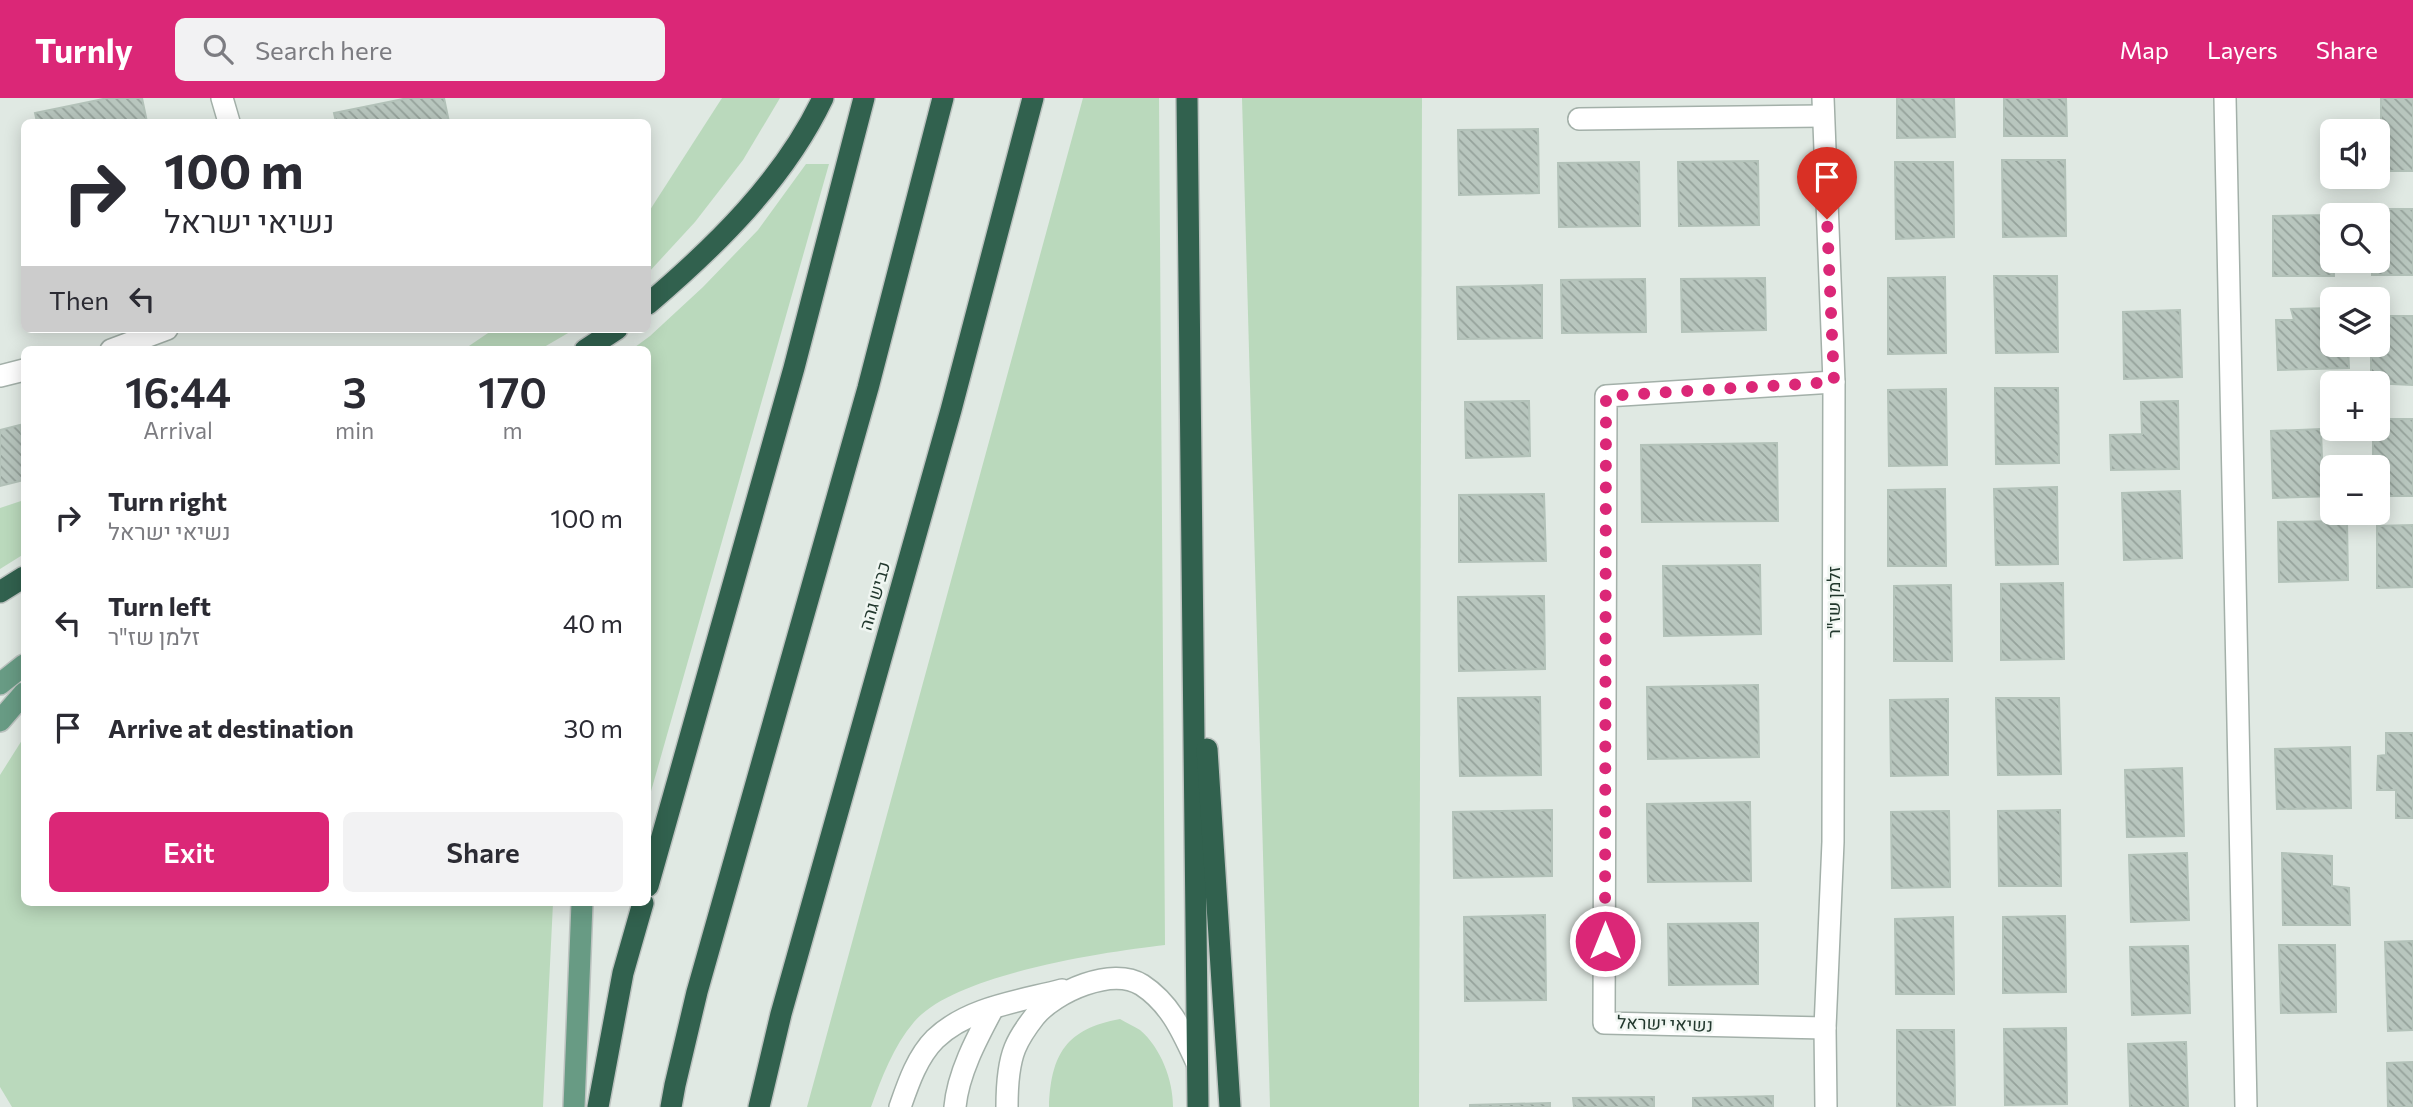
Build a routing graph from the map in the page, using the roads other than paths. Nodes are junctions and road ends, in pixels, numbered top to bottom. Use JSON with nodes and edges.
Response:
{"nodes":[{"id":1,"x":222,"y":98,"type":"edge"},
{"id":2,"x":823,"y":98,"type":"edge"},
{"id":3,"x":864,"y":98,"type":"edge"},
{"id":4,"x":943,"y":98,"type":"edge"},
{"id":5,"x":1033,"y":98,"type":"edge"},
{"id":6,"x":1187,"y":98,"type":"edge"},
{"id":7,"x":2225,"y":98,"type":"edge"},
{"id":8,"x":1823,"y":107,"type":"edge"},
{"id":9,"x":228,"y":119,"type":"edge"},
{"id":10,"x":1579,"y":120,"type":"dead end"},
{"id":11,"x":651,"y":301,"type":"edge"},
{"id":12,"x":156,"y":333,"type":"edge"},
{"id":13,"x":611,"y":333,"type":"edge"},
{"id":14,"x":122,"y":346,"type":"edge"},
{"id":15,"x":591,"y":346,"type":"edge"},
{"id":16,"x":21,"y":371,"type":"edge"},
{"id":17,"x":0,"y":376,"type":"edge"},
{"id":18,"x":1834,"y":382,"type":"junction"},
{"id":19,"x":1191,"y":504,"type":"junction"},
{"id":20,"x":21,"y":578,"type":"edge"},
{"id":21,"x":0,"y":592,"type":"edge"},
{"id":22,"x":21,"y":667,"type":"edge"},
{"id":23,"x":0,"y":684,"type":"edge"},
{"id":24,"x":21,"y":696,"type":"edge"},
{"id":25,"x":0,"y":721,"type":"edge"},
{"id":26,"x":651,"y":875,"type":"edge"},
{"id":27,"x":582,"y":906,"type":"edge"},
{"id":28,"x":642,"y":906,"type":"edge"},
{"id":29,"x":1093,"y":982,"type":"junction"},
{"id":30,"x":993,"y":1008,"type":"junction"},
{"id":31,"x":1825,"y":1028,"type":"junction"},
{"id":32,"x":1197,"y":1063,"type":"junction"},
{"id":33,"x":574,"y":1107,"type":"edge"},
{"id":34,"x":598,"y":1107,"type":"edge"},
{"id":35,"x":671,"y":1107,"type":"edge"},
{"id":36,"x":759,"y":1107,"type":"edge"},
{"id":37,"x":900,"y":1107,"type":"edge"},
{"id":38,"x":955,"y":1107,"type":"edge"},
{"id":39,"x":1006,"y":1107,"type":"edge"},
{"id":40,"x":1198,"y":1107,"type":"edge"},
{"id":41,"x":1230,"y":1107,"type":"edge"},
{"id":42,"x":1826,"y":1107,"type":"edge"},
{"id":43,"x":2246,"y":1107,"type":"edge"}],
"edges":[{"from":1,"to":9,"type":"street"},
{"from":2,"to":11,"type":"highway"},
{"from":3,"to":26,"type":"highway"},
{"from":4,"to":35,"type":"highway"},
{"from":5,"to":36,"type":"highway","name":"כביש גהה"},
{"from":6,"to":19,"type":"highway"},
{"from":7,"to":43,"type":"street"},
{"from":8,"to":10,"type":"street"},
{"from":8,"to":18,"type":"street","name":"זלמן שז\"ר"},
{"from":12,"to":14,"type":"street"},
{"from":13,"to":15,"type":"highway"},
{"from":16,"to":17,"type":"street"},
{"from":18,"to":31,"type":"street","name":"זלמן שז\"ר"},
{"from":18,"to":31,"type":"street","name":"נשיאי ישראל"},
{"from":19,"to":32,"type":"highway"},
{"from":19,"to":41,"type":"highway"},
{"from":20,"to":21,"type":"highway"},
{"from":22,"to":23,"type":"main road"},
{"from":24,"to":25,"type":"main road"},
{"from":27,"to":33,"type":"main road"},
{"from":28,"to":34,"type":"highway"},
{"from":29,"to":30,"type":"street"},
{"from":29,"to":32,"type":"street"},
{"from":29,"to":39,"type":"street"},
{"from":30,"to":37,"type":"street"},
{"from":30,"to":38,"type":"street"},
{"from":31,"to":42,"type":"street","name":"זלמן שז\"ר"},
{"from":32,"to":40,"type":"highway"}]}
